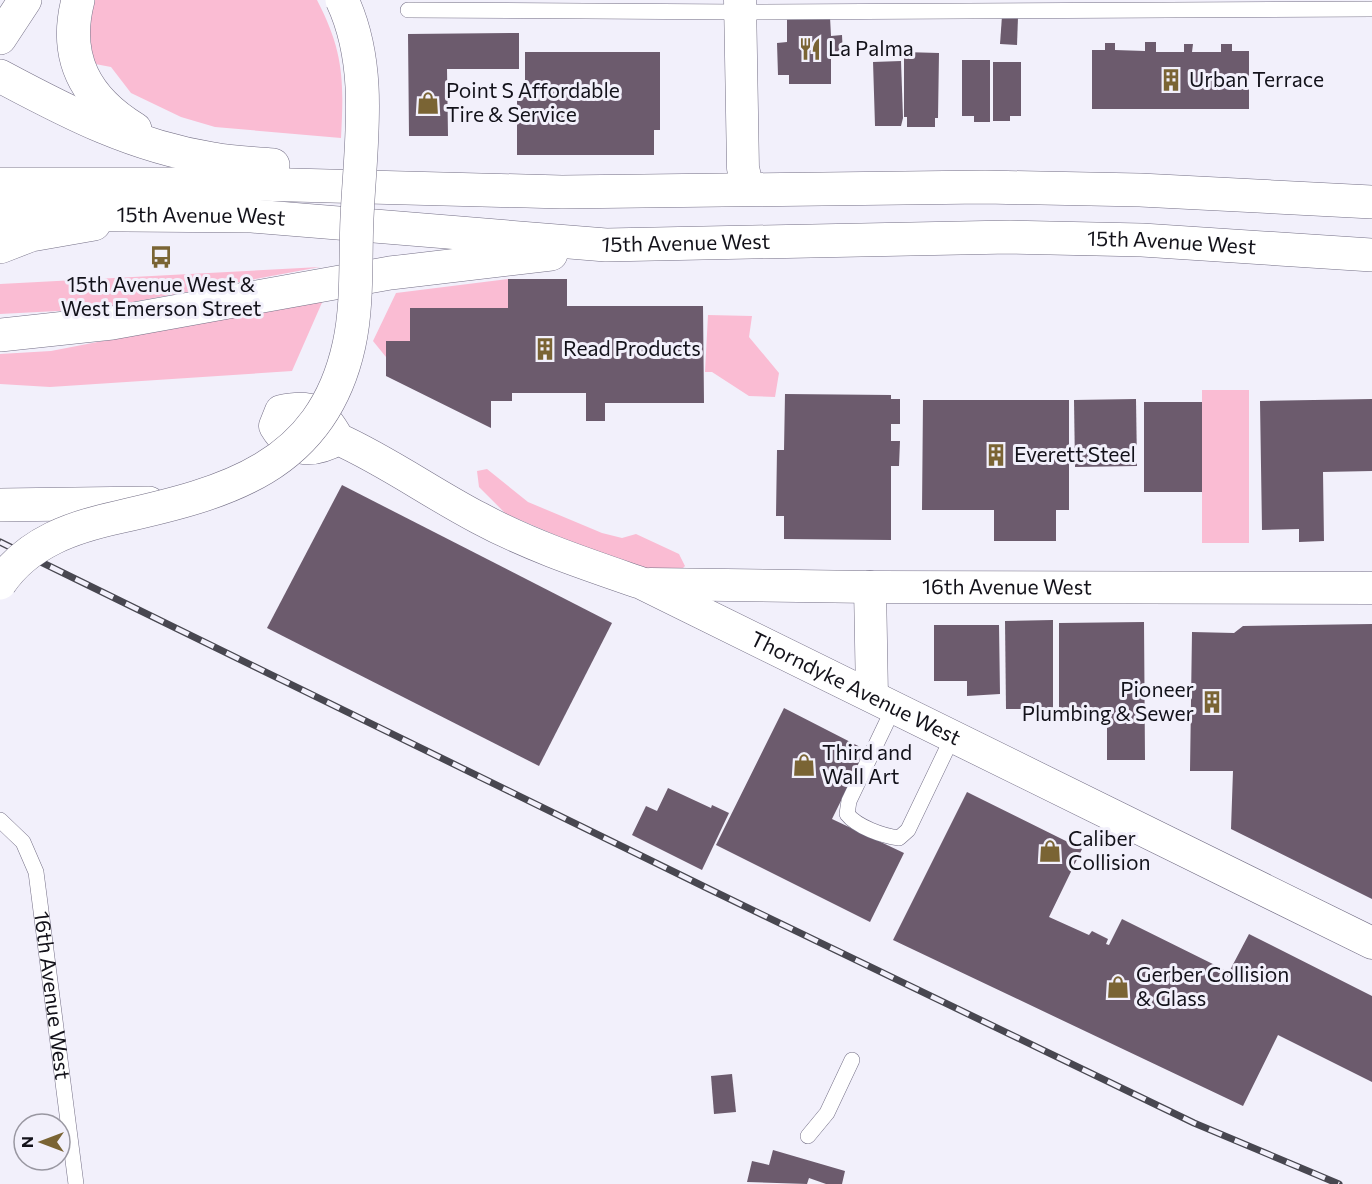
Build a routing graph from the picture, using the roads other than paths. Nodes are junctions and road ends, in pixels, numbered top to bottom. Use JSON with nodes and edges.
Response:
{"nodes":[{"id":1,"x":25,"y":0,"type":"edge"},
{"id":2,"x":78,"y":0,"type":"edge"},
{"id":3,"x":342,"y":0,"type":"edge"},
{"id":4,"x":740,"y":6,"type":"edge"},
{"id":5,"x":1372,"y":9,"type":"edge"},
{"id":6,"x":408,"y":10,"type":"dead end"},
{"id":7,"x":0,"y":39,"type":"edge"},
{"id":8,"x":0,"y":76,"type":"edge"},
{"id":9,"x":167,"y":149,"type":"junction"},
{"id":10,"x":0,"y":184,"type":"edge"},
{"id":11,"x":748,"y":189,"type":"junction"},
{"id":12,"x":501,"y":190,"type":"junction"},
{"id":13,"x":1372,"y":196,"type":"edge"},
{"id":14,"x":1334,"y":199,"type":"junction"},
{"id":15,"x":1372,"y":202,"type":"edge"},
{"id":16,"x":1,"y":235,"type":"edge"},
{"id":17,"x":606,"y":245,"type":"junction"},
{"id":18,"x":1372,"y":255,"type":"edge"},
{"id":19,"x":0,"y":335,"type":"edge"},
{"id":20,"x":338,"y":438,"type":"dead end"},
{"id":21,"x":181,"y":503,"type":"junction"},
{"id":22,"x":0,"y":505,"type":"edge"},
{"id":23,"x":0,"y":583,"type":"edge"},
{"id":24,"x":641,"y":584,"type":"junction"},
{"id":25,"x":870,"y":587,"type":"junction"},
{"id":26,"x":1372,"y":588,"type":"edge"},
{"id":27,"x":883,"y":701,"type":"junction"},
{"id":28,"x":953,"y":736,"type":"junction"},
{"id":29,"x":0,"y":820,"type":"edge"},
{"id":30,"x":1372,"y":944,"type":"edge"},
{"id":31,"x":852,"y":1060,"type":"dead end"},
{"id":32,"x":808,"y":1136,"type":"dead end"},
{"id":33,"x":76,"y":1184,"type":"edge"}],
"edges":[{"from":1,"to":7,"type":"main road"},
{"from":2,"to":9,"type":"main road"},
{"from":3,"to":21,"type":"main road","bridge":true},
{"from":4,"to":5,"type":"lane"},
{"from":4,"to":6,"type":"lane"},
{"from":4,"to":11,"type":"street"},
{"from":8,"to":9,"type":"main road"},
{"from":9,"to":12,"type":"main road"},
{"from":10,"to":12,"type":"main road","name":"15th Avenue West"},
{"from":11,"to":12,"type":"main road","name":"15th Avenue West"},
{"from":11,"to":14,"type":"main road","name":"15th Avenue West"},
{"from":13,"to":14,"type":"main road"},
{"from":14,"to":15,"type":"main road","name":"15th Avenue West"},
{"from":16,"to":17,"type":"main road","name":"15th Avenue West"},
{"from":17,"to":18,"type":"main road","name":"15th Avenue West"},
{"from":17,"to":19,"type":"main road"},
{"from":20,"to":24,"type":"street","name":"Thorndyke Avenue West"},
{"from":21,"to":22,"type":"main road","bridge":true},
{"from":21,"to":23,"type":"main road","bridge":true},
{"from":24,"to":25,"type":"street","name":"16th Avenue West"},
{"from":24,"to":27,"type":"street","name":"Thorndyke Avenue West"},
{"from":25,"to":26,"type":"street","name":"16th Avenue West"},
{"from":25,"to":27,"type":"street"},
{"from":27,"to":28,"type":"street","name":"Thorndyke Avenue West"},
{"from":27,"to":28,"type":"lane"},
{"from":28,"to":30,"type":"street","name":"Thorndyke Avenue West"},
{"from":29,"to":33,"type":"lane","name":"16th Avenue West"},
{"from":31,"to":32,"type":"lane"}]}
